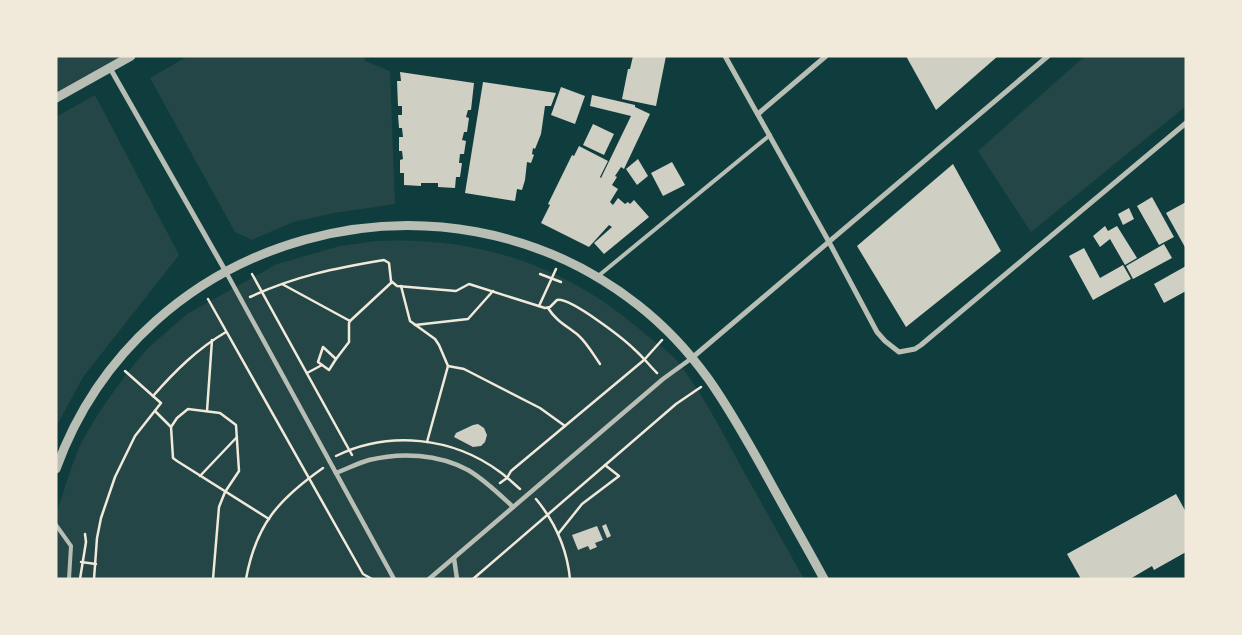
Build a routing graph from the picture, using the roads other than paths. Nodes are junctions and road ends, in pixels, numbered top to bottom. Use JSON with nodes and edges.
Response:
{"nodes":[{"id":1,"x":131,"y":56,"type":"edge"},
{"id":2,"x":726,"y":56,"type":"edge"},
{"id":3,"x":826,"y":56,"type":"edge"},
{"id":4,"x":1048,"y":56,"type":"edge"},
{"id":5,"x":110,"y":68,"type":"junction"},
{"id":6,"x":56,"y":98,"type":"edge"},
{"id":7,"x":758,"y":114,"type":"junction"},
{"id":8,"x":1186,"y":123,"type":"edge"},
{"id":9,"x":770,"y":136,"type":"junction"},
{"id":10,"x":829,"y":242,"type":"junction"},
{"id":11,"x":226,"y":272,"type":"junction"},
{"id":12,"x":597,"y":277,"type":"junction"},
{"id":13,"x":693,"y":357,"type":"junction"},
{"id":14,"x":56,"y":469,"type":"edge"},
{"id":15,"x":336,"y":473,"type":"junction"},
{"id":16,"x":513,"y":507,"type":"junction"},
{"id":17,"x":56,"y":525,"type":"edge"},
{"id":18,"x":454,"y":558,"type":"junction"},
{"id":19,"x":69,"y":579,"type":"edge"},
{"id":20,"x":394,"y":579,"type":"edge"},
{"id":21,"x":429,"y":579,"type":"edge"},
{"id":22,"x":457,"y":579,"type":"edge"},
{"id":23,"x":824,"y":579,"type":"edge"}],
"edges":[{"from":1,"to":5,"type":"street"},
{"from":2,"to":7,"type":"street"},
{"from":3,"to":7,"type":"street"},
{"from":4,"to":10,"type":"street"},
{"from":5,"to":6,"type":"street"},
{"from":5,"to":11,"type":"street"},
{"from":7,"to":9,"type":"street"},
{"from":8,"to":10,"type":"street"},
{"from":9,"to":10,"type":"street"},
{"from":9,"to":12,"type":"lane"},
{"from":10,"to":13,"type":"street"},
{"from":11,"to":12,"type":"street"},
{"from":11,"to":14,"type":"street"},
{"from":11,"to":15,"type":"street"},
{"from":12,"to":13,"type":"street"},
{"from":13,"to":16,"type":"street"},
{"from":13,"to":23,"type":"street"},
{"from":15,"to":16,"type":"street"},
{"from":15,"to":20,"type":"street"},
{"from":16,"to":18,"type":"street"},
{"from":17,"to":19,"type":"lane"},
{"from":18,"to":21,"type":"street"},
{"from":18,"to":22,"type":"street"}]}
